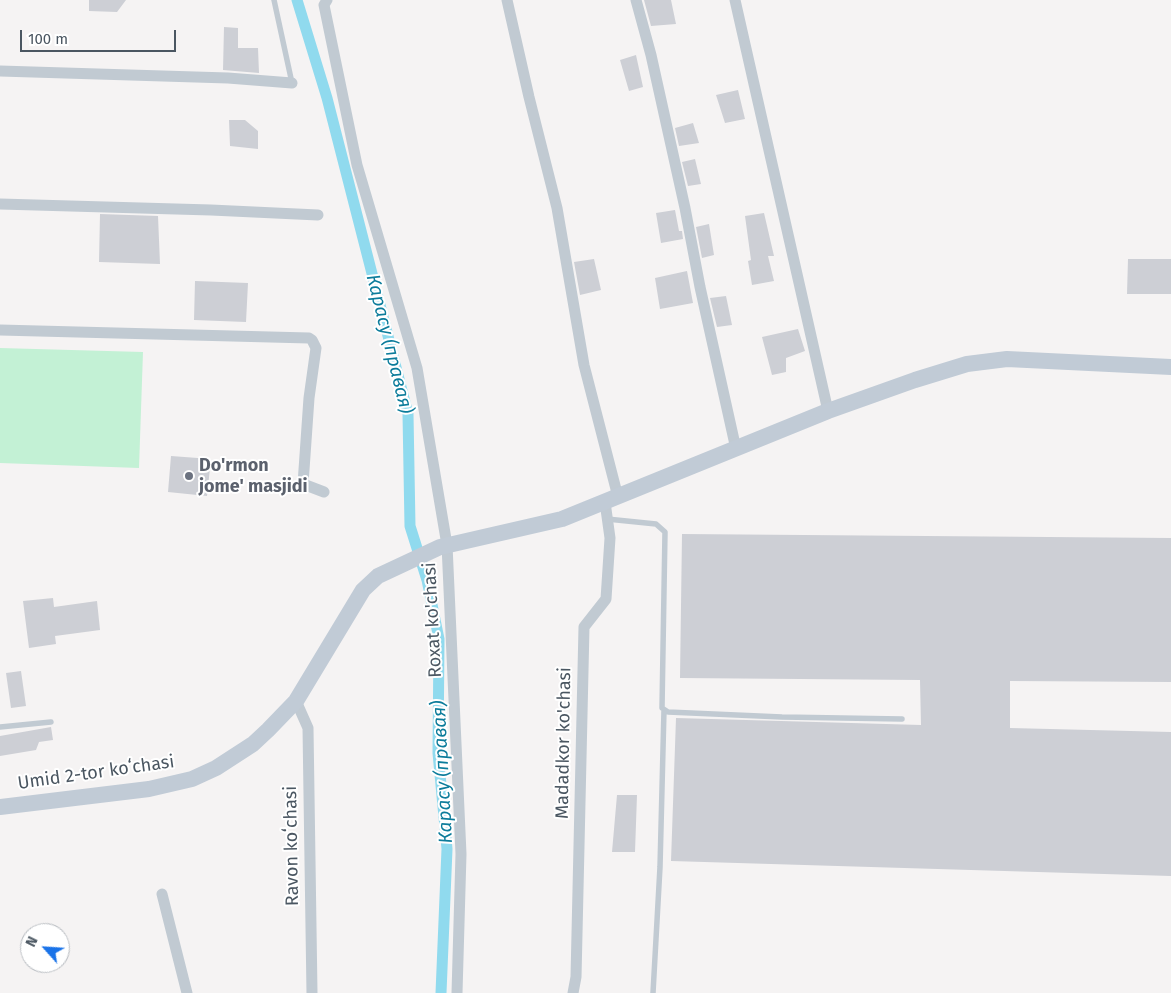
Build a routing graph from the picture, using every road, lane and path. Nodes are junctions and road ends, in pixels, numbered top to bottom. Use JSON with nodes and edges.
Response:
{"nodes":[{"id":1,"x":274,"y":0,"type":"edge"},
{"id":2,"x":326,"y":0,"type":"edge"},
{"id":3,"x":507,"y":0,"type":"edge"},
{"id":4,"x":636,"y":0,"type":"edge"},
{"id":5,"x":735,"y":0,"type":"edge"},
{"id":6,"x":0,"y":71,"type":"edge"},
{"id":7,"x":292,"y":83,"type":"joint"},
{"id":8,"x":0,"y":204,"type":"edge"},
{"id":9,"x":318,"y":215,"type":"dead end"},
{"id":10,"x":0,"y":330,"type":"edge"},
{"id":11,"x":1171,"y":368,"type":"edge"},
{"id":12,"x":828,"y":411,"type":"junction"},
{"id":13,"x":736,"y":449,"type":"junction"},
{"id":14,"x":324,"y":492,"type":"dead end"},
{"id":15,"x":610,"y":506,"type":"junction"},
{"id":16,"x":444,"y":546,"type":"junction"},
{"id":17,"x":296,"y":701,"type":"junction"},
{"id":18,"x":664,"y":710,"type":"junction"},
{"id":19,"x":902,"y":719,"type":"dead end"},
{"id":20,"x":50,"y":722,"type":"dead end"},
{"id":21,"x":0,"y":727,"type":"edge"},
{"id":22,"x":0,"y":807,"type":"edge"},
{"id":23,"x":162,"y":894,"type":"dead end"},
{"id":24,"x":187,"y":993,"type":"edge"},
{"id":25,"x":312,"y":993,"type":"edge"},
{"id":26,"x":457,"y":993,"type":"edge"},
{"id":27,"x":573,"y":993,"type":"edge"},
{"id":28,"x":653,"y":993,"type":"edge"}],
"edges":[{"from":1,"to":7,"type":"lane"},
{"from":2,"to":16,"type":"street","name":"Roxat ko'chasi"},
{"from":3,"to":15,"type":"street","name":"Madadkor ko'chasi"},
{"from":4,"to":13,"type":"street"},
{"from":5,"to":12,"type":"street"},
{"from":6,"to":7,"type":"street"},
{"from":8,"to":9,"type":"street"},
{"from":10,"to":14,"type":"street"},
{"from":11,"to":12,"type":"main road","name":"Umid 2-tor koʻchasi"},
{"from":12,"to":13,"type":"main road","name":"Umid 2-tor koʻchasi"},
{"from":13,"to":15,"type":"main road","name":"Umid 2-tor koʻchasi"},
{"from":15,"to":16,"type":"main road","name":"Umid 2-tor koʻchasi"},
{"from":15,"to":18,"type":"lane"},
{"from":15,"to":27,"type":"street","name":"Madadkor ko'chasi"},
{"from":16,"to":17,"type":"main road","name":"Umid 2-tor koʻchasi"},
{"from":16,"to":26,"type":"street","name":"Roxat ko'chasi"},
{"from":17,"to":22,"type":"main road","name":"Umid 2-tor koʻchasi"},
{"from":17,"to":25,"type":"street","name":"Ravon koʻchasi"},
{"from":18,"to":19,"type":"lane"},
{"from":18,"to":28,"type":"lane"},
{"from":20,"to":21,"type":"lane"},
{"from":23,"to":24,"type":"street"}]}
